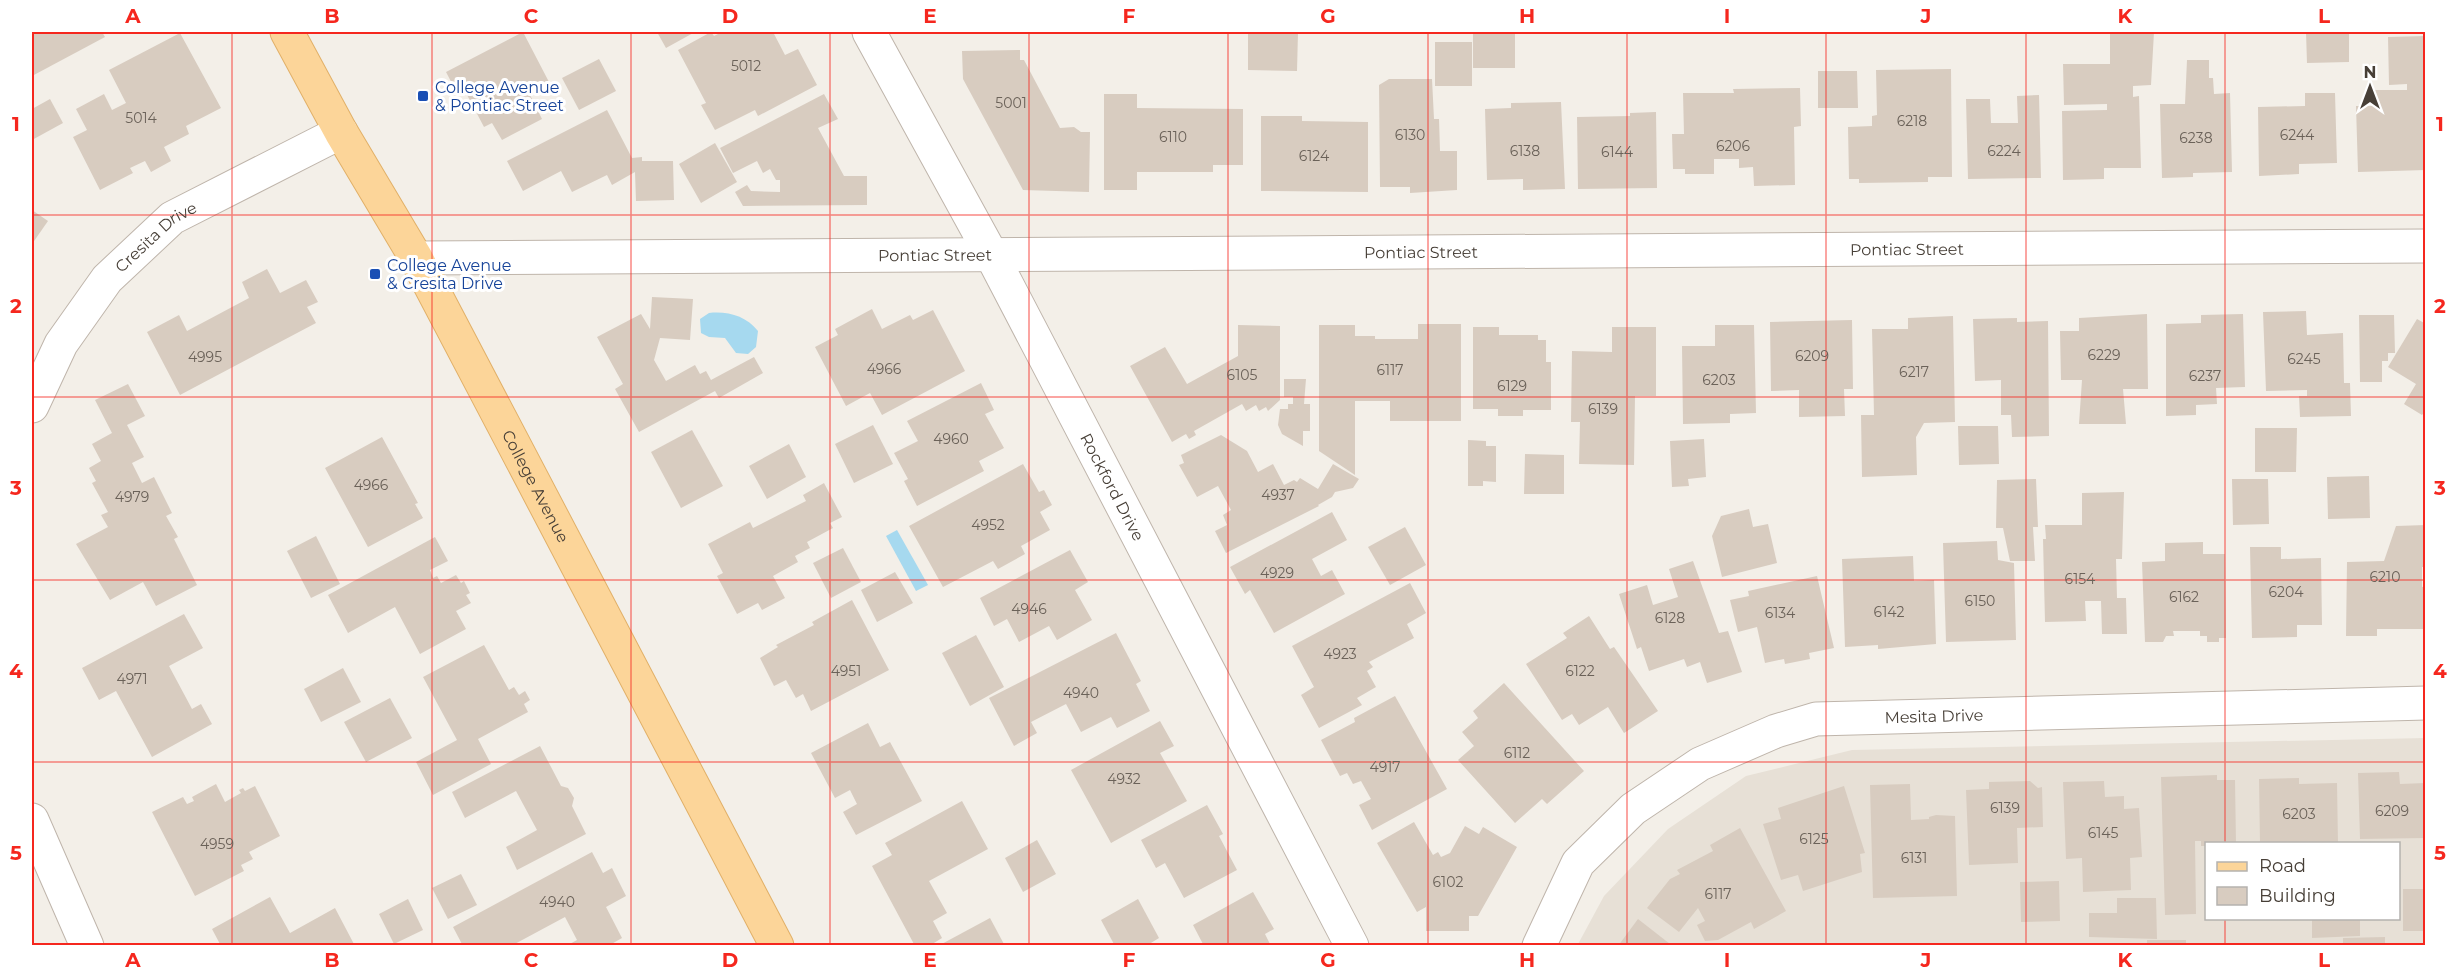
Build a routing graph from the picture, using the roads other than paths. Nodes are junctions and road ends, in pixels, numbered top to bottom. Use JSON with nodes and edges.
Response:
{"nodes":[{"id":1,"x":286,"y":32,"type":"edge"},
{"id":2,"x":869,"y":32,"type":"edge"},
{"id":3,"x":341,"y":132,"type":"junction"},
{"id":4,"x":2426,"y":246,"type":"edge"},
{"id":5,"x":992,"y":256,"type":"junction"},
{"id":6,"x":416,"y":258,"type":"junction"},
{"id":7,"x":32,"y":406,"type":"edge"},
{"id":8,"x":2426,"y":703,"type":"edge"},
{"id":9,"x":32,"y":820,"type":"edge"},
{"id":10,"x":87,"y":945,"type":"edge"},
{"id":11,"x":777,"y":945,"type":"edge"},
{"id":12,"x":1352,"y":945,"type":"edge"},
{"id":13,"x":1539,"y":945,"type":"edge"}],
"edges":[{"from":1,"to":3,"type":"main road","name":"College Avenue"},
{"from":2,"to":5,"type":"street","name":"Rockford Drive"},
{"from":3,"to":6,"type":"main road","name":"College Avenue"},
{"from":3,"to":7,"type":"street","name":"Cresita Drive"},
{"from":4,"to":5,"type":"street","name":"Pontiac Street"},
{"from":5,"to":6,"type":"street","name":"Pontiac Street"},
{"from":5,"to":12,"type":"street","name":"Rockford Drive"},
{"from":6,"to":11,"type":"main road","name":"College Avenue"},
{"from":8,"to":13,"type":"street","name":"Mesita Drive"},
{"from":9,"to":10,"type":"street"}]}
